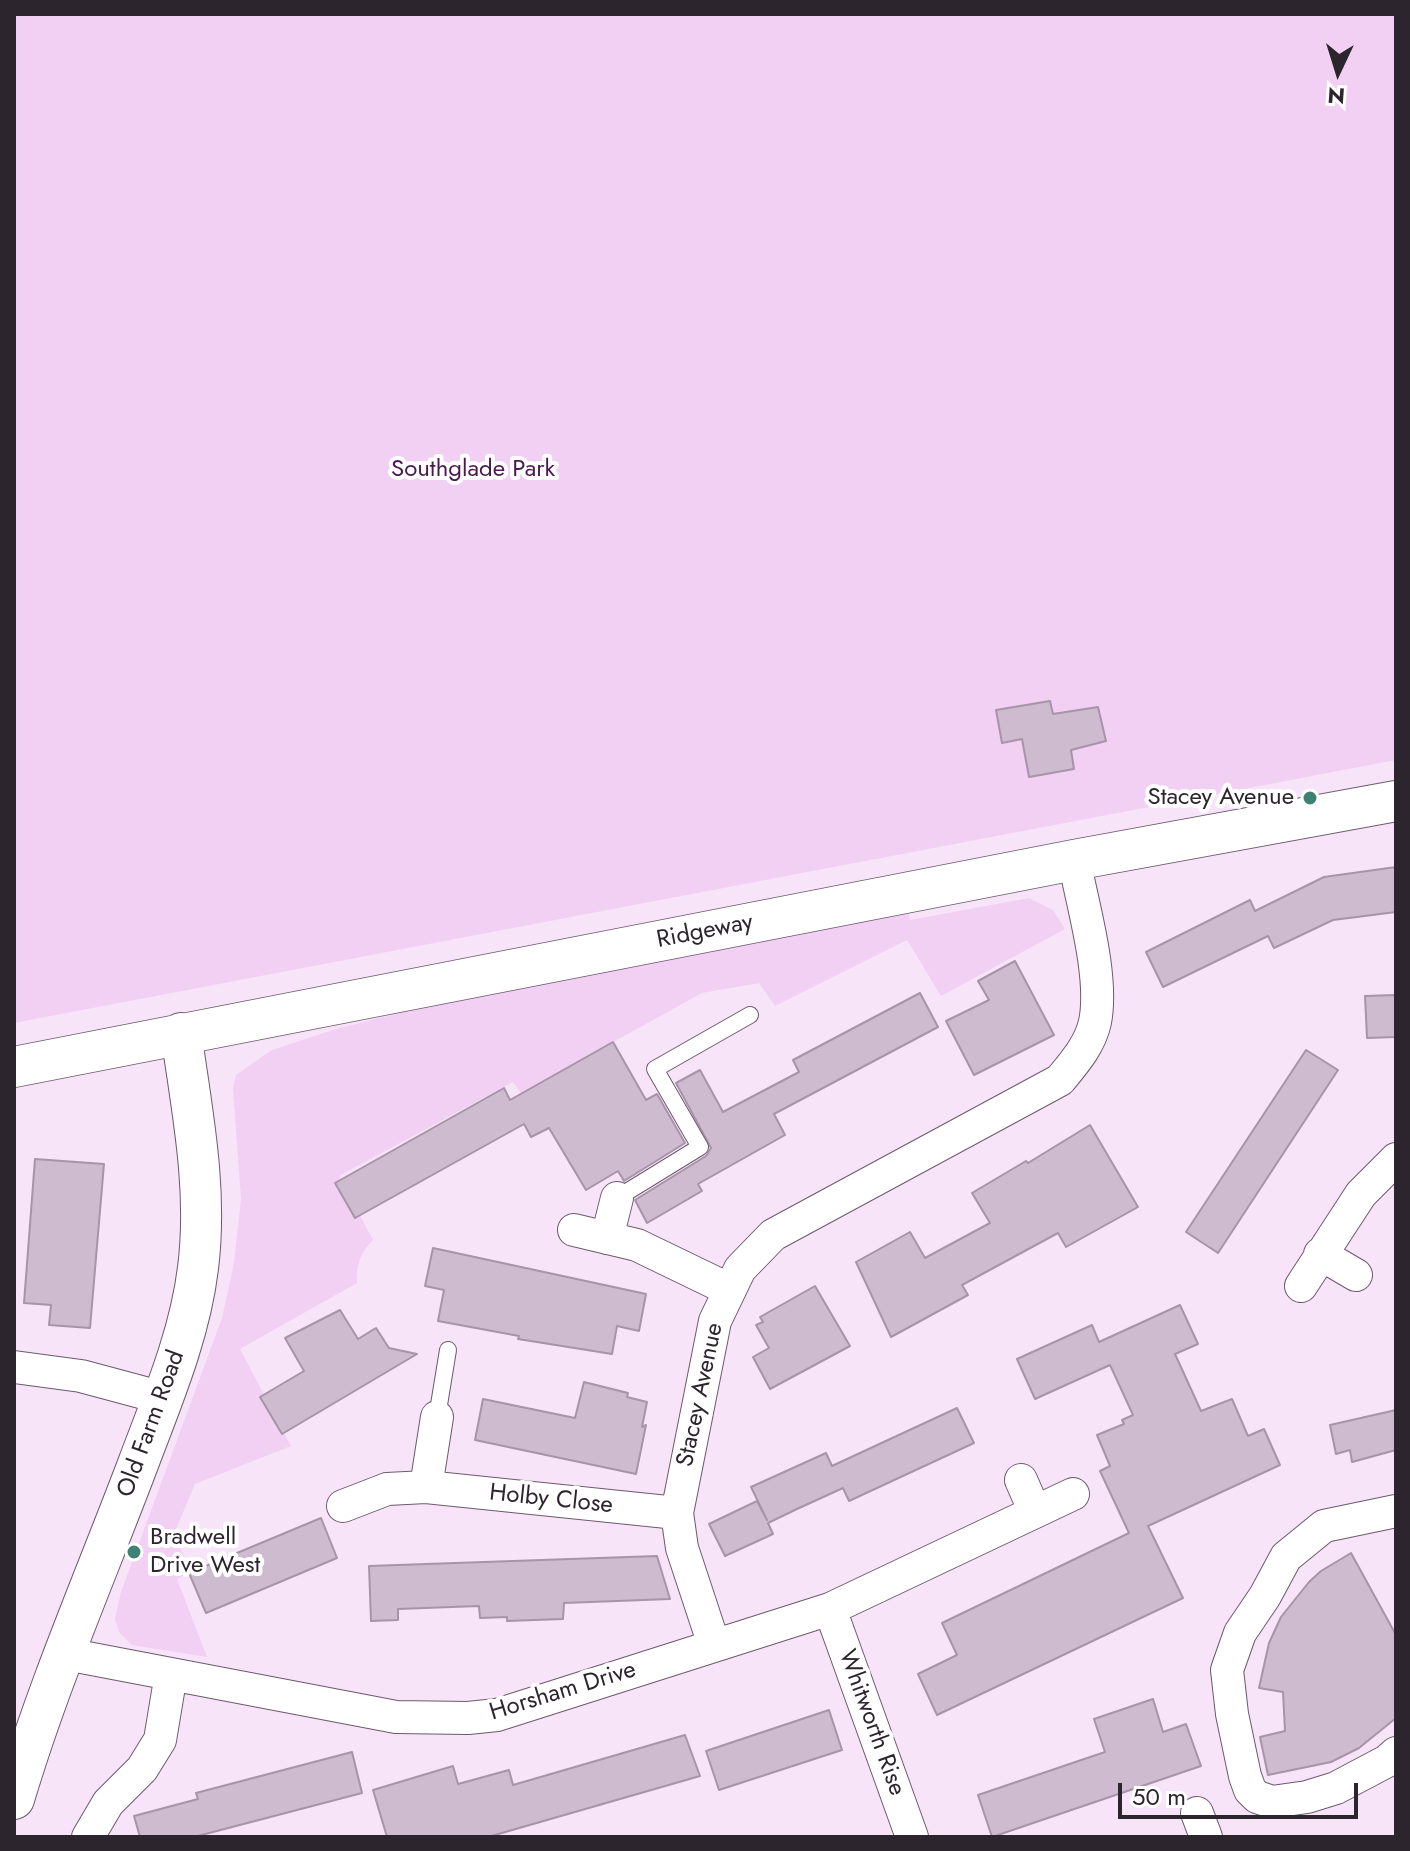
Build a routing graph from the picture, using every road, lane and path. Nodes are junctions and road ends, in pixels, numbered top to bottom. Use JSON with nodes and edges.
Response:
{"nodes":[{"id":1,"x":1396,"y":801,"type":"edge"},
{"id":2,"x":1074,"y":860,"type":"junction"},
{"id":3,"x":750,"y":1015,"type":"dead end"},
{"id":4,"x":181,"y":1033,"type":"junction"},
{"id":5,"x":14,"y":1067,"type":"edge"},
{"id":6,"x":1396,"y":1159,"type":"edge"},
{"id":7,"x":617,"y":1198,"type":"joint"},
{"id":8,"x":574,"y":1230,"type":"dead end"},
{"id":9,"x":607,"y":1238,"type":"junction"},
{"id":10,"x":1320,"y":1254,"type":"junction"},
{"id":11,"x":1356,"y":1275,"type":"dead end"},
{"id":12,"x":1301,"y":1286,"type":"dead end"},
{"id":13,"x":728,"y":1289,"type":"junction"},
{"id":14,"x":448,"y":1350,"type":"dead end"},
{"id":15,"x":14,"y":1367,"type":"edge"},
{"id":16,"x":163,"y":1398,"type":"junction"},
{"id":17,"x":437,"y":1417,"type":"joint"},
{"id":18,"x":1021,"y":1480,"type":"dead end"},
{"id":19,"x":426,"y":1487,"type":"junction"},
{"id":20,"x":1073,"y":1494,"type":"dead end"},
{"id":21,"x":343,"y":1506,"type":"dead end"},
{"id":22,"x":1396,"y":1511,"type":"edge"},
{"id":23,"x":1035,"y":1512,"type":"junction"},
{"id":24,"x":677,"y":1513,"type":"junction"},
{"id":25,"x":830,"y":1609,"type":"junction"},
{"id":26,"x":714,"y":1645,"type":"junction"},
{"id":27,"x":66,"y":1654,"type":"junction"},
{"id":28,"x":171,"y":1674,"type":"junction"},
{"id":29,"x":1396,"y":1753,"type":"edge"},
{"id":30,"x":14,"y":1799,"type":"edge"},
{"id":31,"x":88,"y":1837,"type":"edge"},
{"id":32,"x":912,"y":1837,"type":"edge"}],
"edges":[{"from":1,"to":2,"type":"street","name":"Ridgeway"},
{"from":2,"to":4,"type":"street","name":"Ridgeway"},
{"from":2,"to":13,"type":"street","name":"Stacey Avenue"},
{"from":3,"to":7,"type":"lane"},
{"from":4,"to":5,"type":"street","name":"Ridgeway"},
{"from":4,"to":16,"type":"street","name":"Old Farm Road"},
{"from":6,"to":10,"type":"street"},
{"from":7,"to":9,"type":"street"},
{"from":8,"to":9,"type":"street"},
{"from":9,"to":13,"type":"street"},
{"from":10,"to":11,"type":"street"},
{"from":10,"to":12,"type":"street"},
{"from":13,"to":24,"type":"street","name":"Stacey Avenue"},
{"from":14,"to":17,"type":"lane"},
{"from":15,"to":16,"type":"street"},
{"from":16,"to":27,"type":"street","name":"Old Farm Road"},
{"from":17,"to":19,"type":"street"},
{"from":18,"to":23,"type":"street"},
{"from":19,"to":21,"type":"street","name":"Holby Close"},
{"from":19,"to":24,"type":"street","name":"Holby Close"},
{"from":20,"to":23,"type":"street","name":"Horsham Drive"},
{"from":22,"to":29,"type":"street"},
{"from":23,"to":25,"type":"street","name":"Horsham Drive"},
{"from":24,"to":26,"type":"street","name":"Stacey Avenue"},
{"from":25,"to":26,"type":"street","name":"Horsham Drive"},
{"from":25,"to":32,"type":"street","name":"Whitworth Rise"},
{"from":26,"to":28,"type":"street","name":"Horsham Drive"},
{"from":27,"to":28,"type":"street","name":"Horsham Drive"},
{"from":27,"to":30,"type":"street","name":"Old Farm Road"},
{"from":28,"to":31,"type":"street"}]}
